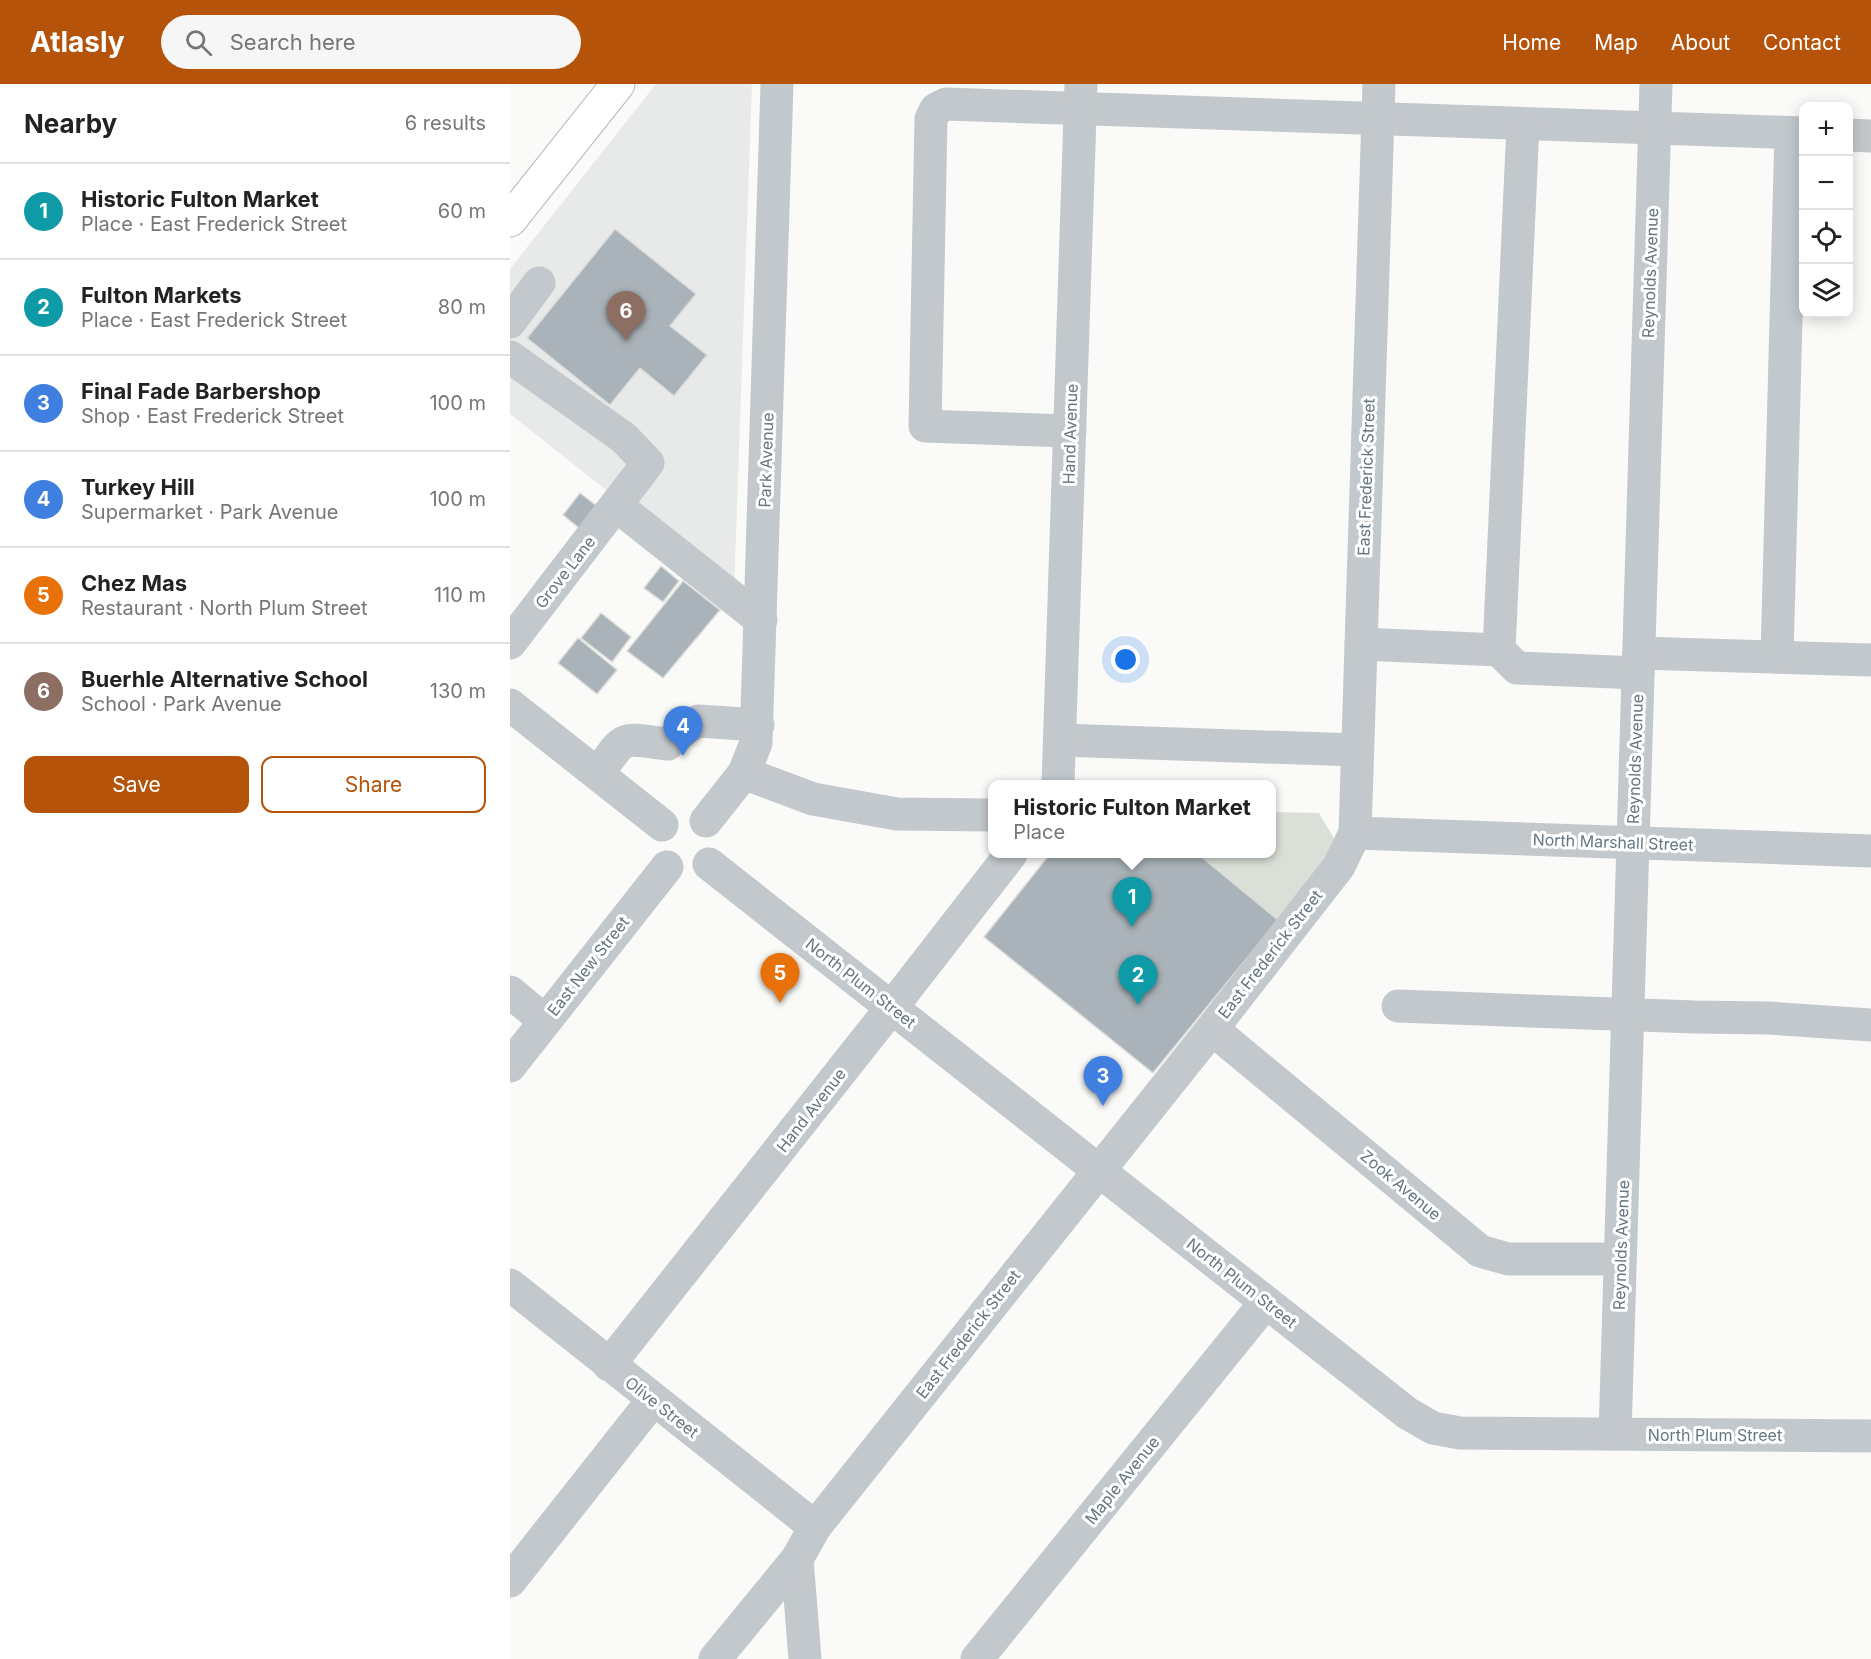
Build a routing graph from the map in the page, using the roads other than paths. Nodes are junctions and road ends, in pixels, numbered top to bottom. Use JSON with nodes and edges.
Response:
{"nodes":[{"id":1,"x":618,"y":84,"type":"edge"},
{"id":2,"x":777,"y":84,"type":"edge"},
{"id":3,"x":1379,"y":84,"type":"edge"},
{"id":4,"x":1656,"y":84,"type":"edge"},
{"id":5,"x":1081,"y":96,"type":"edge"},
{"id":6,"x":1377,"y":119,"type":"junction"},
{"id":7,"x":1523,"y":125,"type":"junction"},
{"id":8,"x":1655,"y":129,"type":"junction"},
{"id":9,"x":1797,"y":133,"type":"edge"},
{"id":10,"x":1853,"y":135,"type":"edge"},
{"id":11,"x":1871,"y":136,"type":"edge"},
{"id":12,"x":510,"y":220,"type":"edge"},
{"id":13,"x":539,"y":282,"type":"dead end"},
{"id":14,"x":510,"y":322,"type":"edge"},
{"id":15,"x":510,"y":357,"type":"edge"},
{"id":16,"x":1070,"y":430,"type":"junction"},
{"id":17,"x":618,"y":504,"type":"junction"},
{"id":18,"x":761,"y":620,"type":"junction"},
{"id":19,"x":510,"y":643,"type":"edge"},
{"id":20,"x":1361,"y":644,"type":"junction"},
{"id":21,"x":1499,"y":650,"type":"junction"},
{"id":22,"x":1778,"y":657,"type":"junction"},
{"id":23,"x":1871,"y":660,"type":"edge"},
{"id":24,"x":1638,"y":663,"type":"junction"},
{"id":25,"x":510,"y":705,"type":"edge"},
{"id":26,"x":758,"y":725,"type":"junction"},
{"id":27,"x":1060,"y":740,"type":"junction"},
{"id":28,"x":1358,"y":750,"type":"junction"},
{"id":29,"x":744,"y":773,"type":"junction"},
{"id":30,"x":598,"y":774,"type":"junction"},
{"id":31,"x":1058,"y":780,"type":"edge"},
{"id":32,"x":988,"y":815,"type":"edge"},
{"id":33,"x":706,"y":821,"type":"junction"},
{"id":34,"x":662,"y":825,"type":"junction"},
{"id":35,"x":1355,"y":833,"type":"junction"},
{"id":36,"x":1633,"y":843,"type":"junction"},
{"id":37,"x":1871,"y":851,"type":"edge"},
{"id":38,"x":1008,"y":858,"type":"edge"},
{"id":39,"x":709,"y":864,"type":"junction"},
{"id":40,"x":667,"y":867,"type":"junction"},
{"id":41,"x":510,"y":992,"type":"edge"},
{"id":42,"x":1398,"y":1006,"type":"dead end"},
{"id":43,"x":892,"y":1007,"type":"junction"},
{"id":44,"x":1628,"y":1013,"type":"junction"},
{"id":45,"x":545,"y":1021,"type":"junction"},
{"id":46,"x":1871,"y":1025,"type":"edge"},
{"id":47,"x":1212,"y":1029,"type":"junction"},
{"id":48,"x":510,"y":1066,"type":"edge"},
{"id":49,"x":1098,"y":1170,"type":"junction"},
{"id":50,"x":1620,"y":1260,"type":"junction"},
{"id":51,"x":510,"y":1285,"type":"edge"},
{"id":52,"x":1266,"y":1302,"type":"junction"},
{"id":53,"x":609,"y":1365,"type":"junction"},
{"id":54,"x":653,"y":1400,"type":"junction"},
{"id":55,"x":1615,"y":1434,"type":"junction"},
{"id":56,"x":1871,"y":1436,"type":"edge"},
{"id":57,"x":815,"y":1527,"type":"junction"},
{"id":58,"x":797,"y":1559,"type":"junction"},
{"id":59,"x":510,"y":1581,"type":"edge"},
{"id":60,"x":715,"y":1659,"type":"edge"},
{"id":61,"x":805,"y":1659,"type":"edge"},
{"id":62,"x":977,"y":1659,"type":"edge"}],
"edges":[{"from":1,"to":12,"type":"main road"},
{"from":2,"to":18,"type":"street","name":"Park Avenue"},
{"from":3,"to":6,"type":"street","name":"East Frederick Street"},
{"from":4,"to":8,"type":"street","name":"Reynolds Avenue"},
{"from":5,"to":6,"type":"street"},
{"from":5,"to":16,"type":"street","name":"Hand Avenue"},
{"from":5,"to":16,"type":"street"},
{"from":6,"to":7,"type":"street"},
{"from":6,"to":20,"type":"street","name":"East Frederick Street"},
{"from":7,"to":8,"type":"street"},
{"from":7,"to":21,"type":"street"},
{"from":8,"to":9,"type":"street"},
{"from":8,"to":24,"type":"street","name":"Reynolds Avenue"},
{"from":9,"to":22,"type":"street"},
{"from":10,"to":11,"type":"street"},
{"from":13,"to":14,"type":"street"},
{"from":15,"to":17,"type":"street","name":"Grove Lane"},
{"from":16,"to":27,"type":"street","name":"Hand Avenue"},
{"from":17,"to":18,"type":"street"},
{"from":17,"to":19,"type":"street","name":"Grove Lane"},
{"from":18,"to":26,"type":"street","name":"Park Avenue"},
{"from":20,"to":21,"type":"street"},
{"from":20,"to":28,"type":"street","name":"East Frederick Street"},
{"from":21,"to":24,"type":"street"},
{"from":22,"to":23,"type":"street"},
{"from":22,"to":24,"type":"street"},
{"from":24,"to":36,"type":"street","name":"Reynolds Avenue"},
{"from":25,"to":30,"type":"street"},
{"from":26,"to":29,"type":"street","name":"Park Avenue"},
{"from":26,"to":30,"type":"street"},
{"from":27,"to":28,"type":"street"},
{"from":27,"to":31,"type":"street","name":"Hand Avenue"},
{"from":28,"to":35,"type":"street","name":"East Frederick Street"},
{"from":29,"to":32,"type":"street"},
{"from":29,"to":33,"type":"street","name":"Park Avenue"},
{"from":30,"to":34,"type":"street"},
{"from":33,"to":34,"type":"street"},
{"from":33,"to":39,"type":"street"},
{"from":34,"to":40,"type":"street"},
{"from":35,"to":36,"type":"street","name":"North Marshall Street"},
{"from":35,"to":47,"type":"street","name":"East Frederick Street"},
{"from":36,"to":37,"type":"street","name":"North Marshall Street"},
{"from":36,"to":44,"type":"street","name":"Reynolds Avenue"},
{"from":38,"to":43,"type":"street","name":"Hand Avenue"},
{"from":39,"to":40,"type":"street"},
{"from":39,"to":43,"type":"street","name":"North Plum Street"},
{"from":40,"to":45,"type":"street","name":"East New Street"},
{"from":41,"to":45,"type":"street"},
{"from":42,"to":44,"type":"street"},
{"from":43,"to":49,"type":"street","name":"North Plum Street"},
{"from":43,"to":53,"type":"street","name":"Hand Avenue"},
{"from":44,"to":46,"type":"street"},
{"from":44,"to":50,"type":"street","name":"Reynolds Avenue"},
{"from":45,"to":48,"type":"street","name":"East New Street"},
{"from":47,"to":49,"type":"street","name":"East Frederick Street"},
{"from":47,"to":50,"type":"street","name":"Zook Avenue"},
{"from":49,"to":52,"type":"street","name":"North Plum Street"},
{"from":49,"to":57,"type":"street","name":"East Frederick Street"},
{"from":50,"to":55,"type":"street","name":"Reynolds Avenue"},
{"from":51,"to":53,"type":"street","name":"Olive Street"},
{"from":52,"to":55,"type":"street","name":"North Plum Street"},
{"from":52,"to":62,"type":"street","name":"Maple Avenue"},
{"from":53,"to":54,"type":"street","name":"Olive Street"},
{"from":54,"to":57,"type":"street","name":"Olive Street"},
{"from":54,"to":59,"type":"street"},
{"from":55,"to":56,"type":"street","name":"North Plum Street"},
{"from":57,"to":58,"type":"street","name":"East Frederick Street"},
{"from":58,"to":60,"type":"street","name":"East Frederick Street"},
{"from":58,"to":61,"type":"street"}]}
